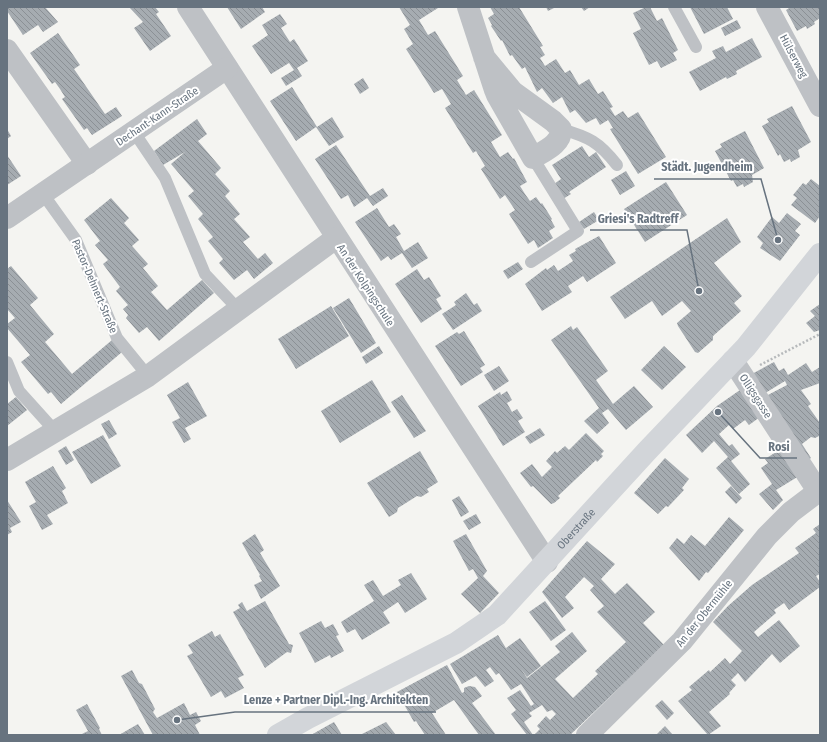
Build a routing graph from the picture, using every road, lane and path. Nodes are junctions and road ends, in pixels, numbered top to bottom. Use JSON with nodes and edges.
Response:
{"nodes":[{"id":1,"x":188,"y":7,"type":"edge"},
{"id":2,"x":468,"y":7,"type":"edge"},
{"id":3,"x":674,"y":7,"type":"edge"},
{"id":4,"x":767,"y":7,"type":"edge"},
{"id":5,"x":696,"y":47,"type":"dead end"},
{"id":6,"x":7,"y":50,"type":"edge"},
{"id":7,"x":484,"y":57,"type":"junction"},
{"id":8,"x":227,"y":68,"type":"junction"},
{"id":9,"x":820,"y":106,"type":"edge"},
{"id":10,"x":561,"y":129,"type":"junction"},
{"id":11,"x":134,"y":132,"type":"junction"},
{"id":12,"x":533,"y":158,"type":"junction"},
{"id":13,"x":87,"y":164,"type":"junction"},
{"id":14,"x":617,"y":166,"type":"dead end"},
{"id":15,"x":43,"y":194,"type":"junction"},
{"id":16,"x":7,"y":218,"type":"edge"},
{"id":17,"x":336,"y":238,"type":"junction"},
{"id":18,"x":820,"y":254,"type":"edge"},
{"id":19,"x":531,"y":262,"type":"dead end"},
{"id":20,"x":239,"y":310,"type":"junction"},
{"id":21,"x":820,"y":334,"type":"edge"},
{"id":22,"x":733,"y":361,"type":"junction"},
{"id":23,"x":7,"y":362,"type":"edge"},
{"id":24,"x":148,"y":376,"type":"junction"},
{"id":25,"x":55,"y":431,"type":"junction"},
{"id":26,"x":7,"y":460,"type":"edge"},
{"id":27,"x":819,"y":491,"type":"edge"},
{"id":28,"x":547,"y":562,"type":"junction"},
{"id":29,"x":278,"y":735,"type":"edge"},
{"id":30,"x":587,"y":735,"type":"edge"}],
"edges":[{"from":1,"to":8,"type":"street","name":"An der Kolpingschule"},
{"from":2,"to":7,"type":"street"},
{"from":3,"to":5,"type":"lane"},
{"from":4,"to":9,"type":"street","name":"Hülserweg"},
{"from":6,"to":13,"type":"street"},
{"from":7,"to":10,"type":"street"},
{"from":7,"to":12,"type":"street"},
{"from":8,"to":11,"type":"street","name":"Dechant-Kann-Straße"},
{"from":8,"to":17,"type":"street","name":"An der Kolpingschule"},
{"from":10,"to":12,"type":"street"},
{"from":10,"to":14,"type":"lane"},
{"from":11,"to":13,"type":"street","name":"Dechant-Kann-Straße"},
{"from":11,"to":20,"type":"lane"},
{"from":12,"to":19,"type":"lane"},
{"from":13,"to":15,"type":"street","name":"Dechant-Kann-Straße"},
{"from":15,"to":16,"type":"street","name":"Dechant-Kann-Straße"},
{"from":15,"to":24,"type":"lane","name":"Pastor-Dehnert-Straße"},
{"from":17,"to":20,"type":"street"},
{"from":17,"to":28,"type":"street","name":"An der Kolpingschule"},
{"from":18,"to":22,"type":"street","name":"Oberstraße"},
{"from":20,"to":24,"type":"street"},
{"from":21,"to":22,"type":"path"},
{"from":22,"to":27,"type":"street","name":"Olligsgasse"},
{"from":22,"to":28,"type":"street","name":"Oberstraße"},
{"from":23,"to":25,"type":"lane"},
{"from":24,"to":25,"type":"street"},
{"from":25,"to":26,"type":"street"},
{"from":27,"to":30,"type":"street","name":"An der Obermühle"},
{"from":28,"to":29,"type":"street","name":"Oberstraße"}]}
